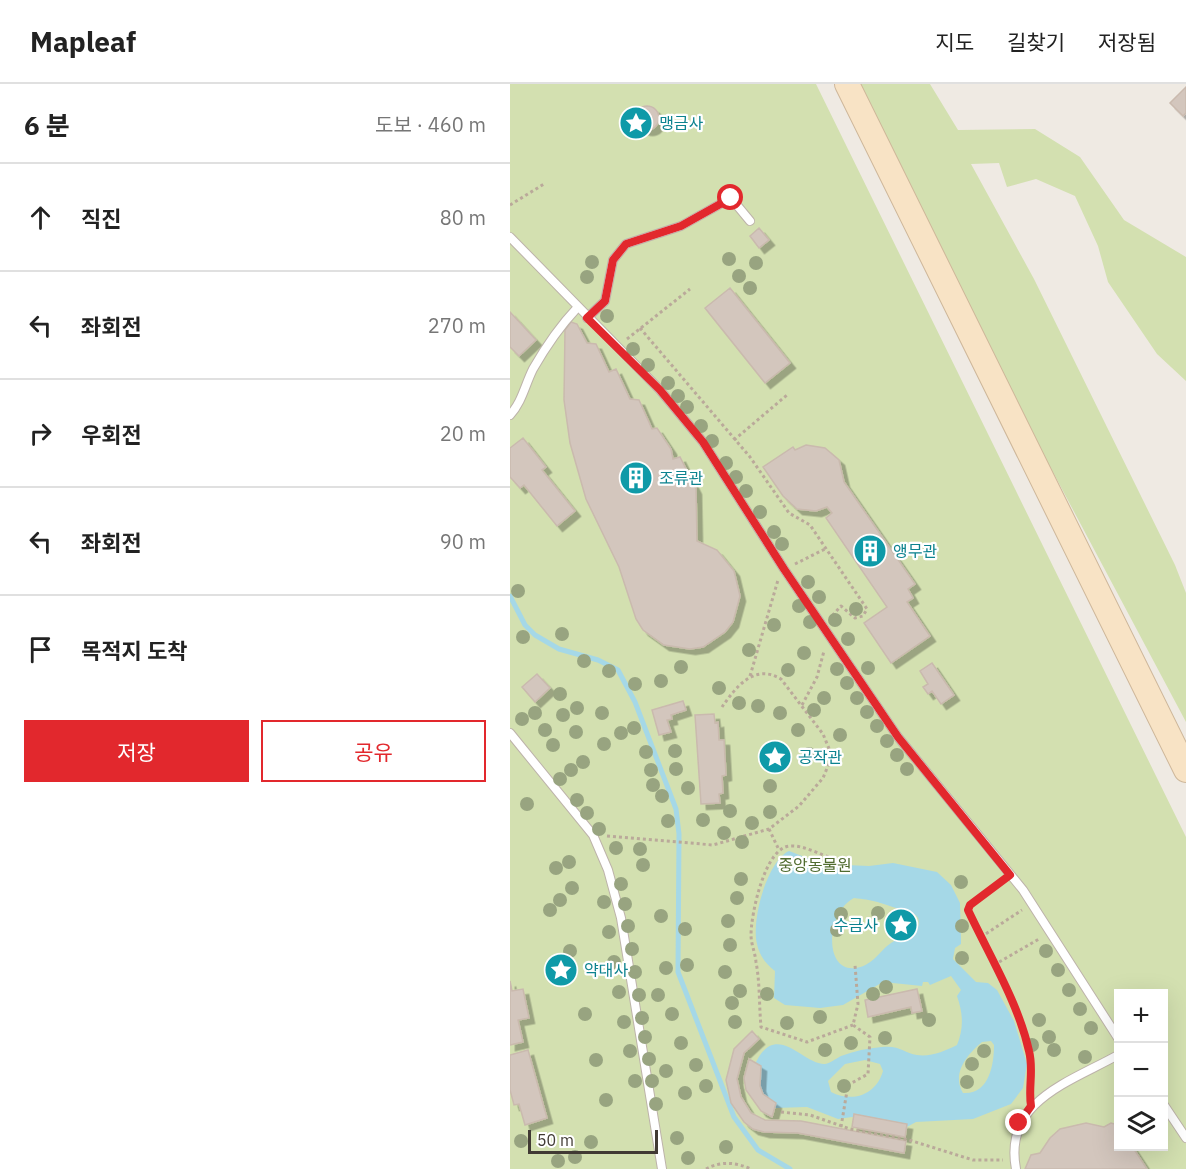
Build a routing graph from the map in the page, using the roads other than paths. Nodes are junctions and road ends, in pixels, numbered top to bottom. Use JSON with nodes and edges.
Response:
{"nodes":[{"id":1,"x":847,"y":84,"type":"edge"},
{"id":2,"x":750,"y":221,"type":"dead end"},
{"id":3,"x":510,"y":237,"type":"edge"},
{"id":4,"x":577,"y":308,"type":"junction"},
{"id":5,"x":587,"y":318,"type":"junction"},
{"id":6,"x":510,"y":415,"type":"edge"},
{"id":7,"x":510,"y":733,"type":"edge"},
{"id":8,"x":1186,"y":770,"type":"edge"},
{"id":9,"x":1114,"y":1030,"type":"edge"},
{"id":10,"x":1114,"y":1058,"type":"edge"},
{"id":11,"x":1168,"y":1111,"type":"edge"},
{"id":12,"x":1186,"y":1138,"type":"edge"},
{"id":13,"x":1015,"y":1164,"type":"edge"},
{"id":14,"x":662,"y":1169,"type":"edge"}],
"edges":[{"from":1,"to":8,"type":"street"},
{"from":2,"to":5,"type":"lane"},
{"from":3,"to":4,"type":"lane"},
{"from":4,"to":5,"type":"lane"},
{"from":4,"to":6,"type":"lane"},
{"from":5,"to":9,"type":"lane"},
{"from":7,"to":14,"type":"lane"},
{"from":10,"to":13,"type":"lane"},
{"from":11,"to":12,"type":"lane"}]}
